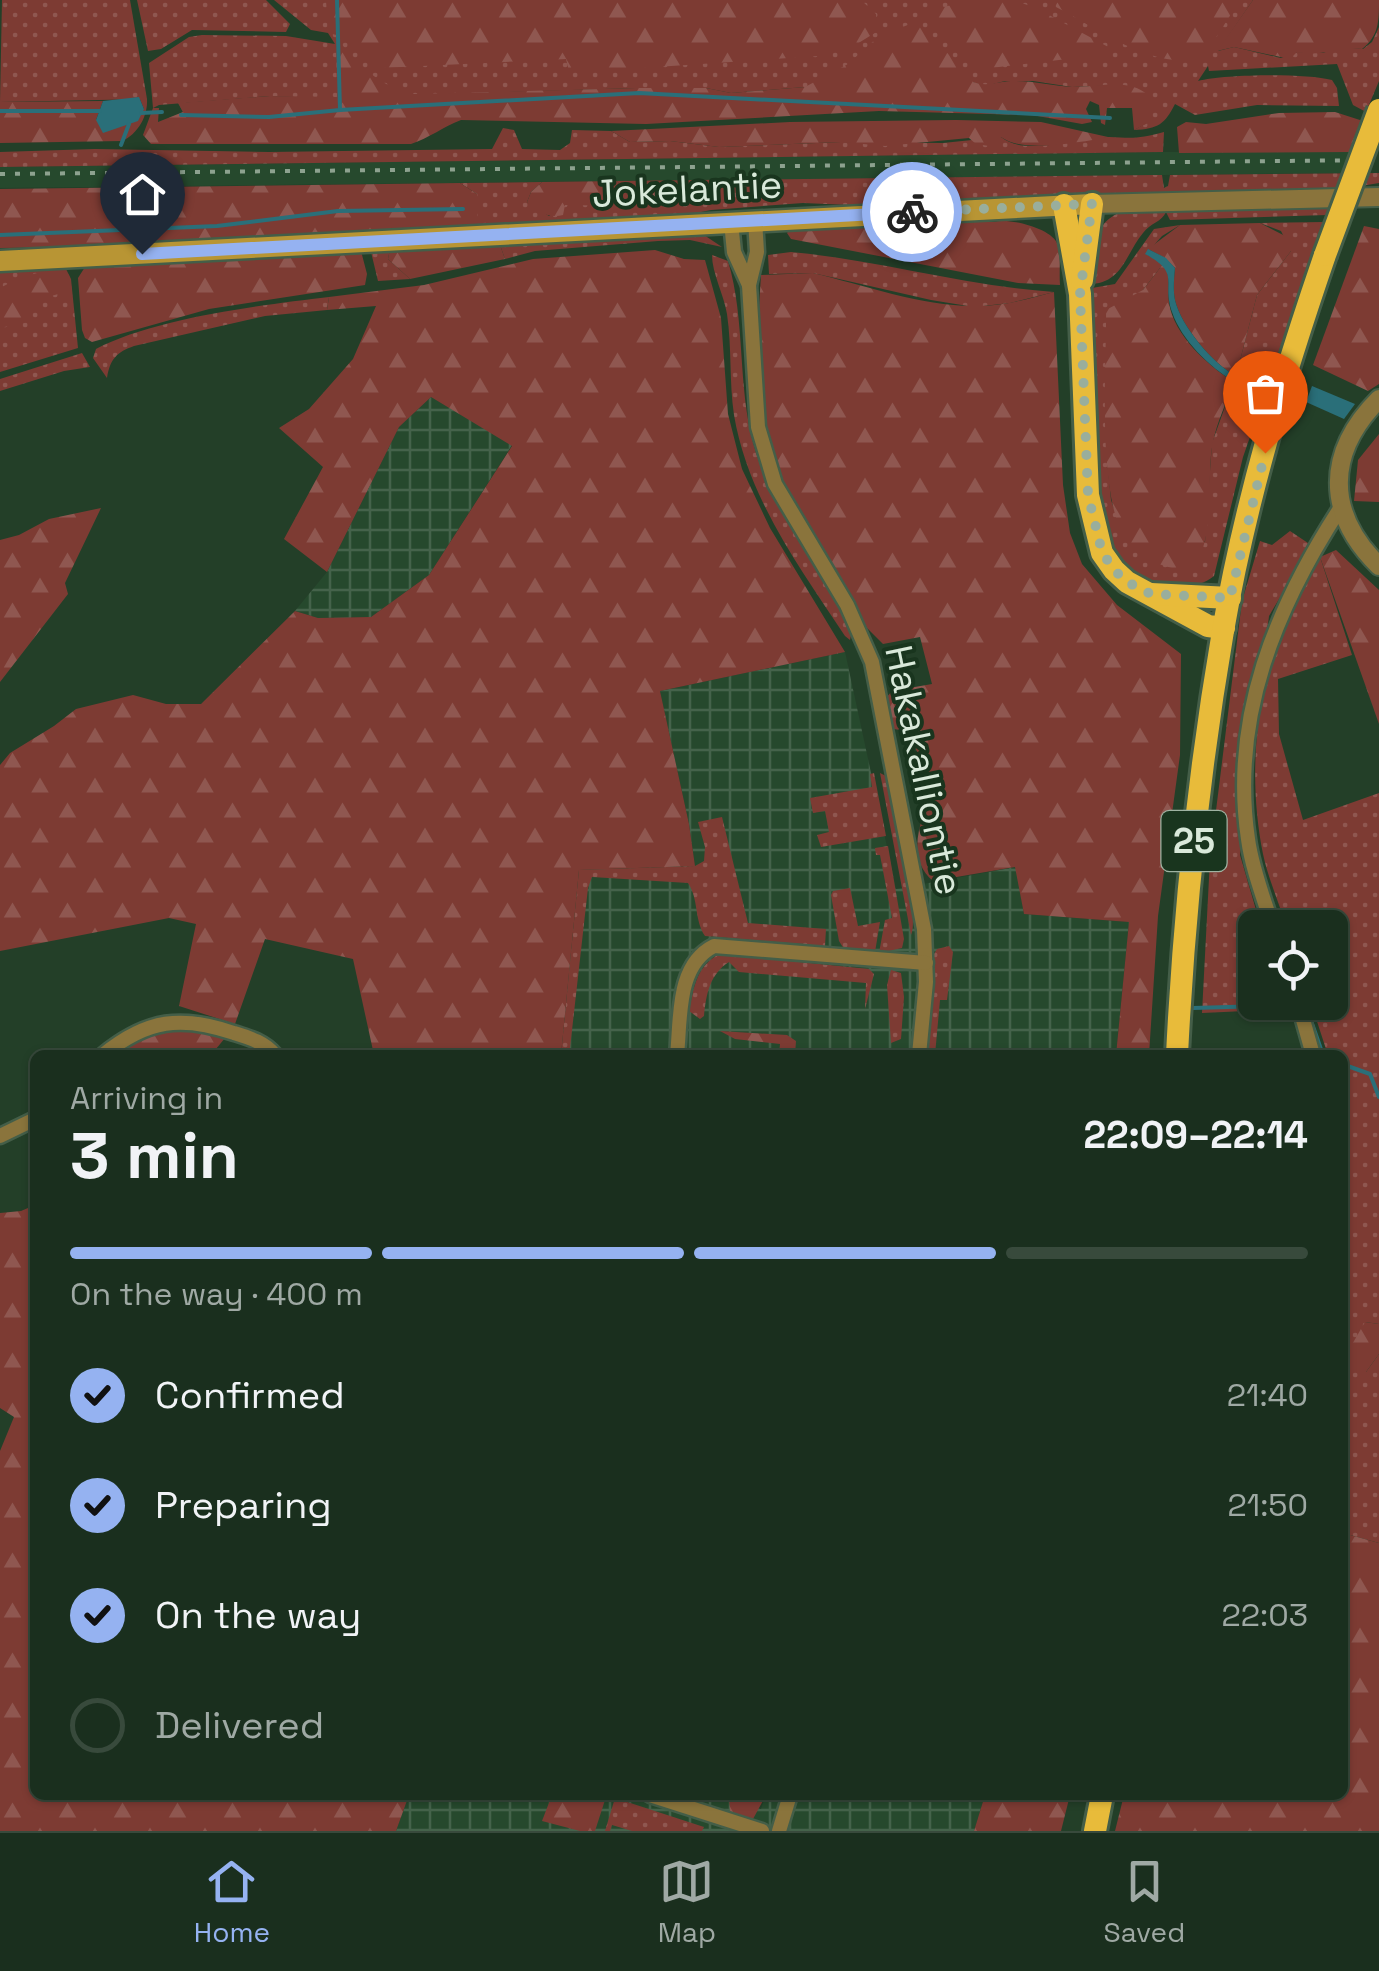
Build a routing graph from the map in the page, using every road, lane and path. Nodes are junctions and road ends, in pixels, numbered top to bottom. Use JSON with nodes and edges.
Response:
{"nodes":[{"id":1,"x":1379,"y":110,"type":"edge"},
{"id":2,"x":1379,"y":197,"type":"edge"},
{"id":3,"x":1092,"y":204,"type":"junction"},
{"id":4,"x":1064,"y":205,"type":"junction"},
{"id":5,"x":755,"y":220,"type":"junction"},
{"id":6,"x":730,"y":222,"type":"junction"},
{"id":7,"x":0,"y":261,"type":"edge"},
{"id":8,"x":748,"y":285,"type":"junction"},
{"id":9,"x":1080,"y":294,"type":"junction"},
{"id":10,"x":1379,"y":399,"type":"edge"},
{"id":11,"x":1341,"y":508,"type":"junction"},
{"id":12,"x":1379,"y":566,"type":"edge"},
{"id":13,"x":1151,"y":594,"type":"junction"},
{"id":14,"x":1230,"y":598,"type":"junction"},
{"id":15,"x":1224,"y":628,"type":"junction"},
{"id":16,"x":1269,"y":910,"type":"edge"},
{"id":17,"x":926,"y":963,"type":"junction"},
{"id":18,"x":1303,"y":1020,"type":"edge"},
{"id":19,"x":111,"y":1050,"type":"edge"},
{"id":20,"x":269,"y":1050,"type":"edge"},
{"id":21,"x":679,"y":1050,"type":"edge"},
{"id":22,"x":919,"y":1050,"type":"edge"},
{"id":23,"x":1177,"y":1050,"type":"edge"},
{"id":24,"x":1312,"y":1050,"type":"edge"},
{"id":25,"x":30,"y":1121,"type":"edge"},
{"id":26,"x":0,"y":1136,"type":"edge"},
{"id":27,"x":666,"y":1800,"type":"edge"},
{"id":28,"x":788,"y":1800,"type":"edge"},
{"id":29,"x":1101,"y":1800,"type":"edge"},
{"id":30,"x":762,"y":1831,"type":"edge"},
{"id":31,"x":778,"y":1831,"type":"edge"},
{"id":32,"x":1095,"y":1831,"type":"edge"}],
"edges":[{"from":1,"to":14,"type":"highway","number":"25","bridge":true},
{"from":2,"to":3,"type":"street","name":"Jokelantie"},
{"from":3,"to":4,"type":"main road","name":"Jokelantie"},
{"from":3,"to":9,"type":"highway"},
{"from":4,"to":5,"type":"main road","name":"Jokelantie"},
{"from":4,"to":9,"type":"highway"},
{"from":5,"to":6,"type":"main road","name":"Jokelantie"},
{"from":5,"to":8,"type":"street","name":"Hakakalliontie"},
{"from":6,"to":7,"type":"main road","name":"Jokelantie"},
{"from":6,"to":8,"type":"street","name":"Hakakalliontie"},
{"from":8,"to":17,"type":"street","name":"Hakakalliontie"},
{"from":9,"to":13,"type":"highway"},
{"from":10,"to":11,"type":"street"},
{"from":11,"to":12,"type":"street"},
{"from":11,"to":16,"type":"street"},
{"from":13,"to":14,"type":"highway"},
{"from":13,"to":15,"type":"highway"},
{"from":14,"to":15,"type":"highway","number":"25"},
{"from":15,"to":23,"type":"highway","number":"25"},
{"from":17,"to":21,"type":"street"},
{"from":17,"to":22,"type":"street","name":"Hakakalliontie"},
{"from":18,"to":24,"type":"street"},
{"from":19,"to":20,"type":"street"},
{"from":25,"to":26,"type":"street"},
{"from":27,"to":30,"type":"street"},
{"from":28,"to":31,"type":"street"},
{"from":29,"to":32,"type":"highway"}]}
